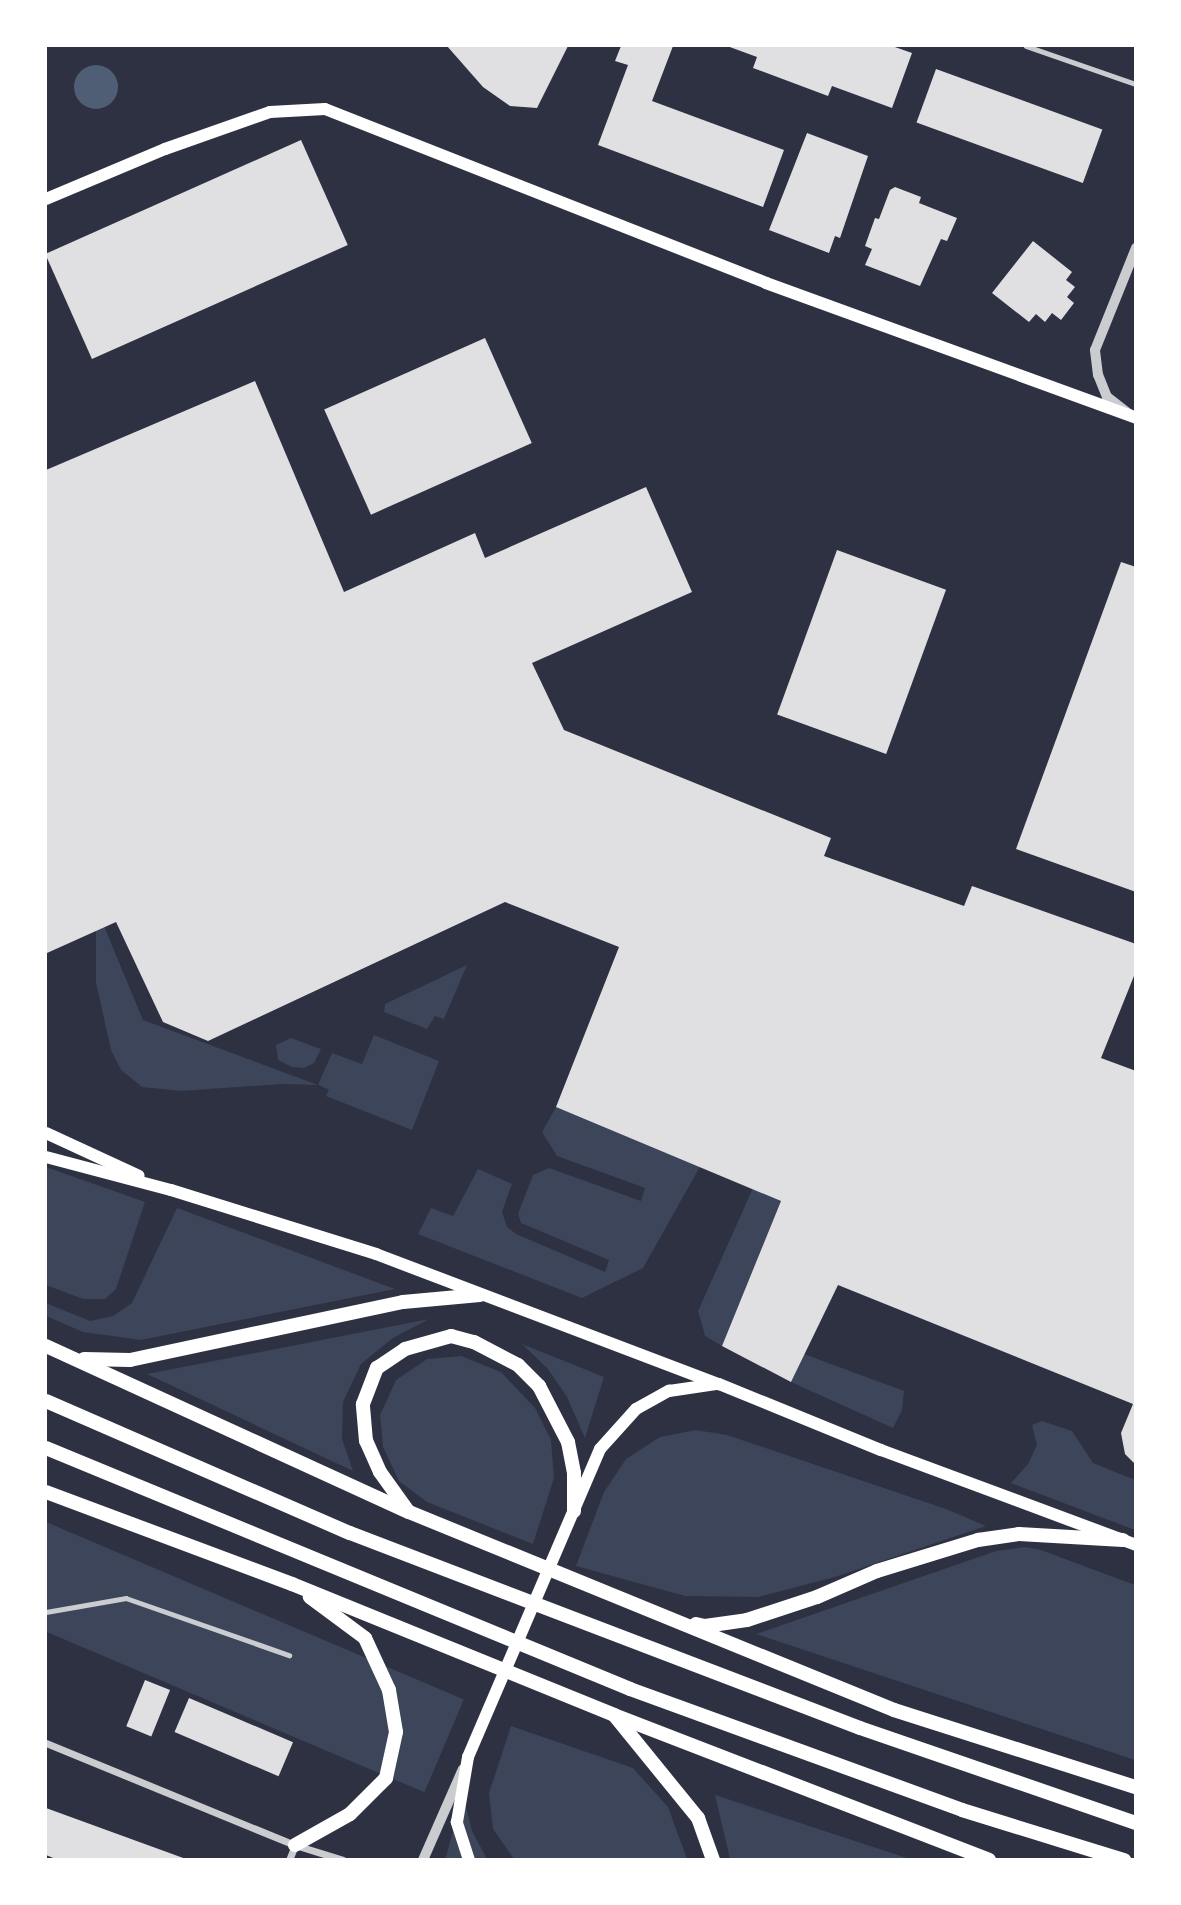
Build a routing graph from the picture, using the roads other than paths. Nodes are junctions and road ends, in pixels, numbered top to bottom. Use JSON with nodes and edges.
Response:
{"nodes":[{"id":1,"x":1026,"y":46,"type":"edge"},
{"id":2,"x":1136,"y":84,"type":"edge"},
{"id":3,"x":46,"y":199,"type":"edge"},
{"id":4,"x":1136,"y":248,"type":"edge"},
{"id":5,"x":1135,"y":418,"type":"edge"},
{"id":6,"x":46,"y":1133,"type":"edge"},
{"id":7,"x":46,"y":1157,"type":"edge"},
{"id":8,"x":171,"y":1191,"type":"junction"},
{"id":9,"x":480,"y":1295,"type":"junction"},
{"id":10,"x":46,"y":1346,"type":"edge"},
{"id":11,"x":76,"y":1358,"type":"junction"},
{"id":12,"x":719,"y":1384,"type":"junction"},
{"id":13,"x":46,"y":1401,"type":"edge"},
{"id":14,"x":46,"y":1448,"type":"edge"},
{"id":15,"x":46,"y":1492,"type":"edge"},
{"id":16,"x":574,"y":1511,"type":"junction"},
{"id":17,"x":409,"y":1512,"type":"junction"},
{"id":18,"x":1129,"y":1543,"type":"edge"},
{"id":19,"x":292,"y":1584,"type":"junction"},
{"id":20,"x":46,"y":1612,"type":"edge"},
{"id":21,"x":668,"y":1615,"type":"junction"},
{"id":22,"x":289,"y":1655,"type":"dead end"},
{"id":23,"x":614,"y":1715,"type":"junction"},
{"id":24,"x":46,"y":1743,"type":"edge"},
{"id":25,"x":468,"y":1757,"type":"junction"},
{"id":26,"x":1136,"y":1787,"type":"edge"},
{"id":27,"x":1136,"y":1823,"type":"edge"},
{"id":28,"x":295,"y":1845,"type":"junction"},
{"id":29,"x":289,"y":1860,"type":"edge"},
{"id":30,"x":343,"y":1860,"type":"edge"},
{"id":31,"x":423,"y":1860,"type":"edge"},
{"id":32,"x":470,"y":1860,"type":"edge"},
{"id":33,"x":713,"y":1860,"type":"edge"},
{"id":34,"x":989,"y":1860,"type":"edge"},
{"id":35,"x":1124,"y":1860,"type":"edge"}],
"edges":[{"from":1,"to":2,"type":"lane"},
{"from":3,"to":5,"type":"main road"},
{"from":4,"to":5,"type":"street"},
{"from":6,"to":8,"type":"main road"},
{"from":7,"to":8,"type":"main road"},
{"from":8,"to":9,"type":"main road"},
{"from":9,"to":11,"type":"highway"},
{"from":9,"to":12,"type":"main road"},
{"from":10,"to":11,"type":"highway"},
{"from":11,"to":17,"type":"highway"},
{"from":12,"to":16,"type":"main road"},
{"from":12,"to":18,"type":"main road"},
{"from":13,"to":27,"type":"highway"},
{"from":14,"to":35,"type":"highway"},
{"from":15,"to":19,"type":"highway"},
{"from":16,"to":17,"type":"highway"},
{"from":16,"to":25,"type":"main road"},
{"from":17,"to":21,"type":"highway"},
{"from":18,"to":21,"type":"highway"},
{"from":19,"to":23,"type":"highway"},
{"from":19,"to":28,"type":"highway"},
{"from":20,"to":22,"type":"lane"},
{"from":21,"to":26,"type":"highway"},
{"from":23,"to":33,"type":"highway"},
{"from":23,"to":34,"type":"highway"},
{"from":24,"to":28,"type":"street"},
{"from":25,"to":31,"type":"street"},
{"from":25,"to":32,"type":"main road"},
{"from":28,"to":29,"type":"street"},
{"from":28,"to":30,"type":"street"}]}
